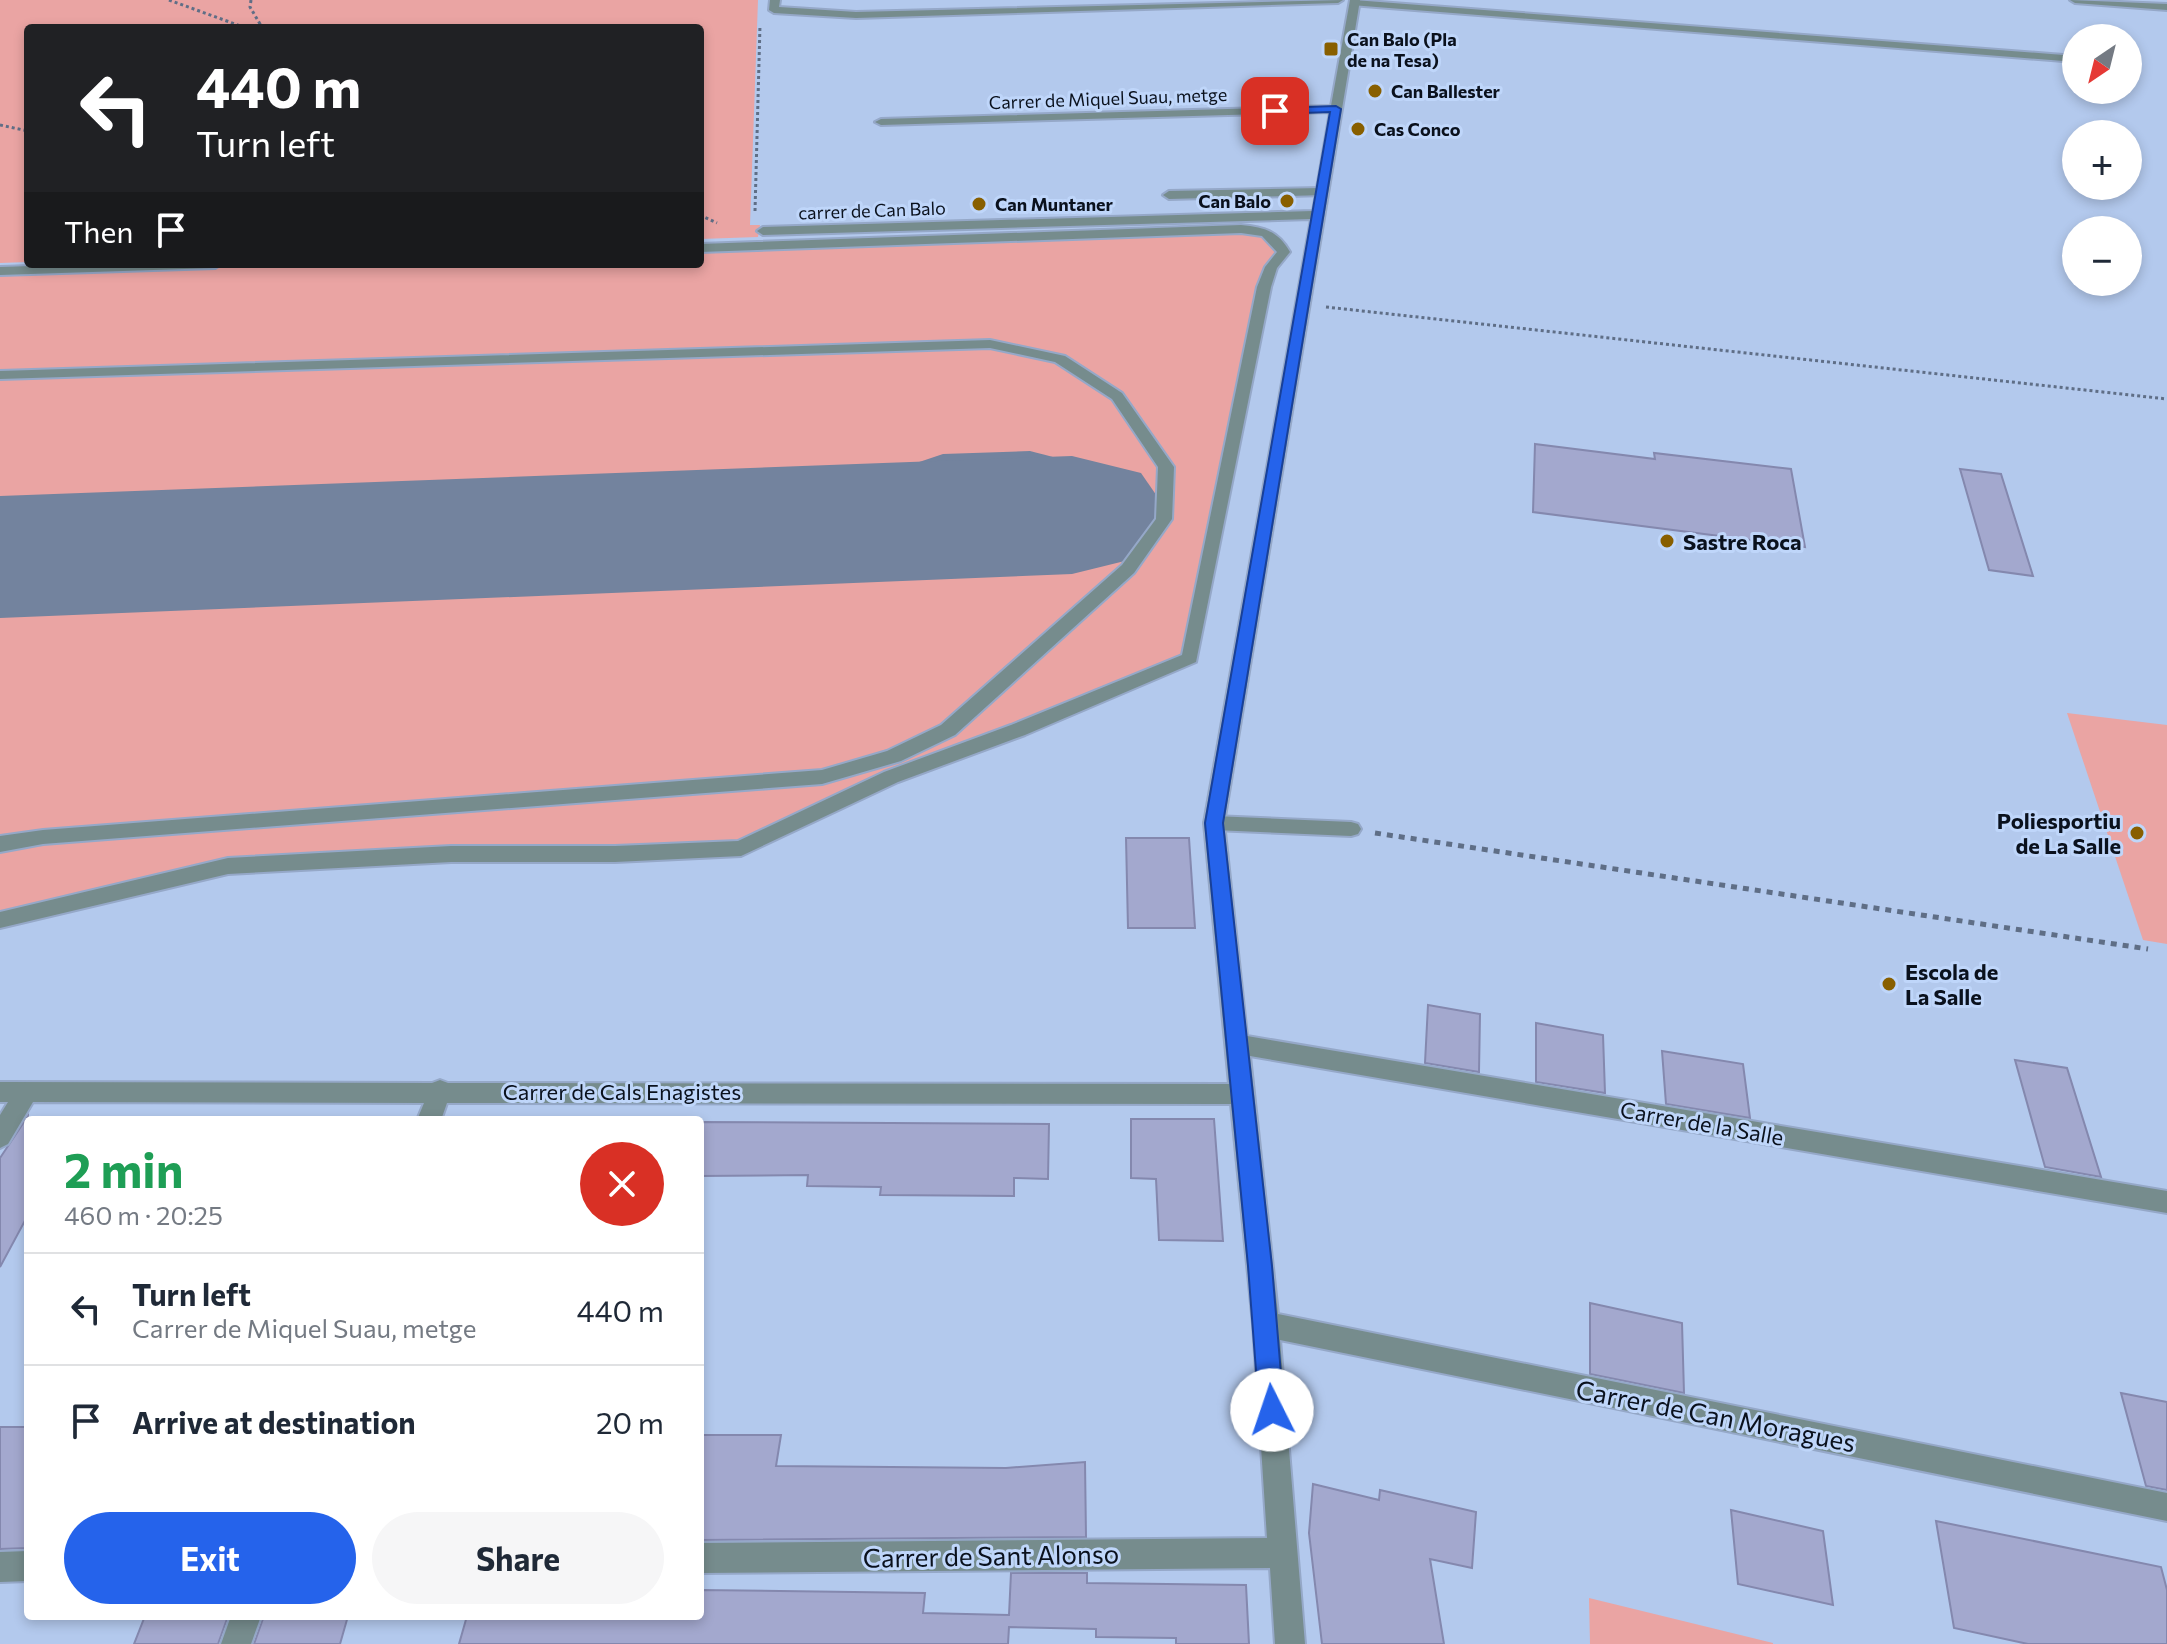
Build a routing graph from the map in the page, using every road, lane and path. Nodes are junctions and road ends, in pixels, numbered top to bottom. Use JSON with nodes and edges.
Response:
{"nodes":[{"id":1,"x":169,"y":0,"type":"edge"},
{"id":2,"x":251,"y":0,"type":"edge"},
{"id":3,"x":775,"y":0,"type":"edge"},
{"id":4,"x":1338,"y":0,"type":"edge"},
{"id":5,"x":2075,"y":0,"type":"edge"},
{"id":6,"x":1354,"y":2,"type":"edge"},
{"id":7,"x":1083,"y":4,"type":"edge"},
{"id":8,"x":2167,"y":7,"type":"edge"},
{"id":9,"x":761,"y":17,"type":"dead end"},
{"id":10,"x":235,"y":24,"type":"edge"},
{"id":11,"x":260,"y":24,"type":"edge"},
{"id":12,"x":2062,"y":58,"type":"edge"},
{"id":13,"x":1336,"y":109,"type":"junction"},
{"id":14,"x":881,"y":122,"type":"dead end"},
{"id":15,"x":0,"y":125,"type":"edge"},
{"id":16,"x":24,"y":130,"type":"edge"},
{"id":17,"x":1321,"y":192,"type":"junction"},
{"id":18,"x":1169,"y":195,"type":"dead end"},
{"id":19,"x":1317,"y":215,"type":"junction"},
{"id":20,"x":763,"y":231,"type":"joint"},
{"id":21,"x":704,"y":248,"type":"edge"},
{"id":22,"x":92,"y":268,"type":"edge"},
{"id":23,"x":0,"y":271,"type":"edge"},
{"id":24,"x":1302,"y":305,"type":"junction"},
{"id":25,"x":0,"y":375,"type":"edge"},
{"id":26,"x":2167,"y":399,"type":"edge"},
{"id":27,"x":1214,"y":823,"type":"junction"},
{"id":28,"x":1351,"y":829,"type":"joint"},
{"id":29,"x":0,"y":844,"type":"edge"},
{"id":30,"x":0,"y":920,"type":"edge"},
{"id":31,"x":2148,"y":949,"type":"dead end"},
{"id":32,"x":1238,"y":1044,"type":"junction"},
{"id":33,"x":440,"y":1090,"type":"junction"},
{"id":34,"x":27,"y":1091,"type":"junction"},
{"id":35,"x":0,"y":1092,"type":"edge"},
{"id":36,"x":1243,"y":1094,"type":"junction"},
{"id":37,"x":430,"y":1116,"type":"edge"},
{"id":38,"x":0,"y":1137,"type":"edge"},
{"id":39,"x":2167,"y":1202,"type":"edge"},
{"id":40,"x":1266,"y":1324,"type":"junction"},
{"id":41,"x":2167,"y":1507,"type":"edge"},
{"id":42,"x":1282,"y":1553,"type":"junction"},
{"id":43,"x":704,"y":1558,"type":"edge"},
{"id":44,"x":24,"y":1566,"type":"edge"},
{"id":45,"x":0,"y":1567,"type":"edge"},
{"id":46,"x":245,"y":1620,"type":"edge"},
{"id":47,"x":236,"y":1644,"type":"edge"},
{"id":48,"x":1290,"y":1644,"type":"edge"}],
"edges":[{"from":1,"to":10,"type":"path"},
{"from":2,"to":11,"type":"path"},
{"from":3,"to":7,"type":"street"},
{"from":4,"to":7,"type":"street"},
{"from":5,"to":8,"type":"street"},
{"from":6,"to":12,"type":"street"},
{"from":6,"to":13,"type":"street"},
{"from":9,"to":20,"type":"path"},
{"from":13,"to":14,"type":"street","name":"Carrer de Miquel Suau, metge"},
{"from":13,"to":17,"type":"street"},
{"from":15,"to":16,"type":"path"},
{"from":17,"to":18,"type":"street"},
{"from":17,"to":19,"type":"street"},
{"from":19,"to":20,"type":"street","name":"carrer de Can Balo"},
{"from":19,"to":24,"type":"street"},
{"from":21,"to":30,"type":"street"},
{"from":22,"to":23,"type":"street"},
{"from":24,"to":26,"type":"path"},
{"from":24,"to":27,"type":"street"},
{"from":25,"to":29,"type":"street"},
{"from":27,"to":28,"type":"street"},
{"from":27,"to":32,"type":"street"},
{"from":28,"to":31,"type":"path"},
{"from":32,"to":36,"type":"street"},
{"from":32,"to":39,"type":"street","name":"Carrer de la Salle"},
{"from":33,"to":34,"type":"street","name":"Carrer de Cals Enagistes"},
{"from":33,"to":36,"type":"street","name":"Carrer de Cals Enagistes"},
{"from":33,"to":37,"type":"street"},
{"from":34,"to":35,"type":"street","name":"Carrer de Cals Enagistes"},
{"from":34,"to":38,"type":"street"},
{"from":36,"to":40,"type":"street"},
{"from":40,"to":41,"type":"street","name":"Carrer de Can Moragues"},
{"from":40,"to":42,"type":"street"},
{"from":42,"to":43,"type":"street","name":"Carrer de Sant Alonso"},
{"from":42,"to":48,"type":"street"},
{"from":44,"to":45,"type":"street"},
{"from":46,"to":47,"type":"street"}]}
